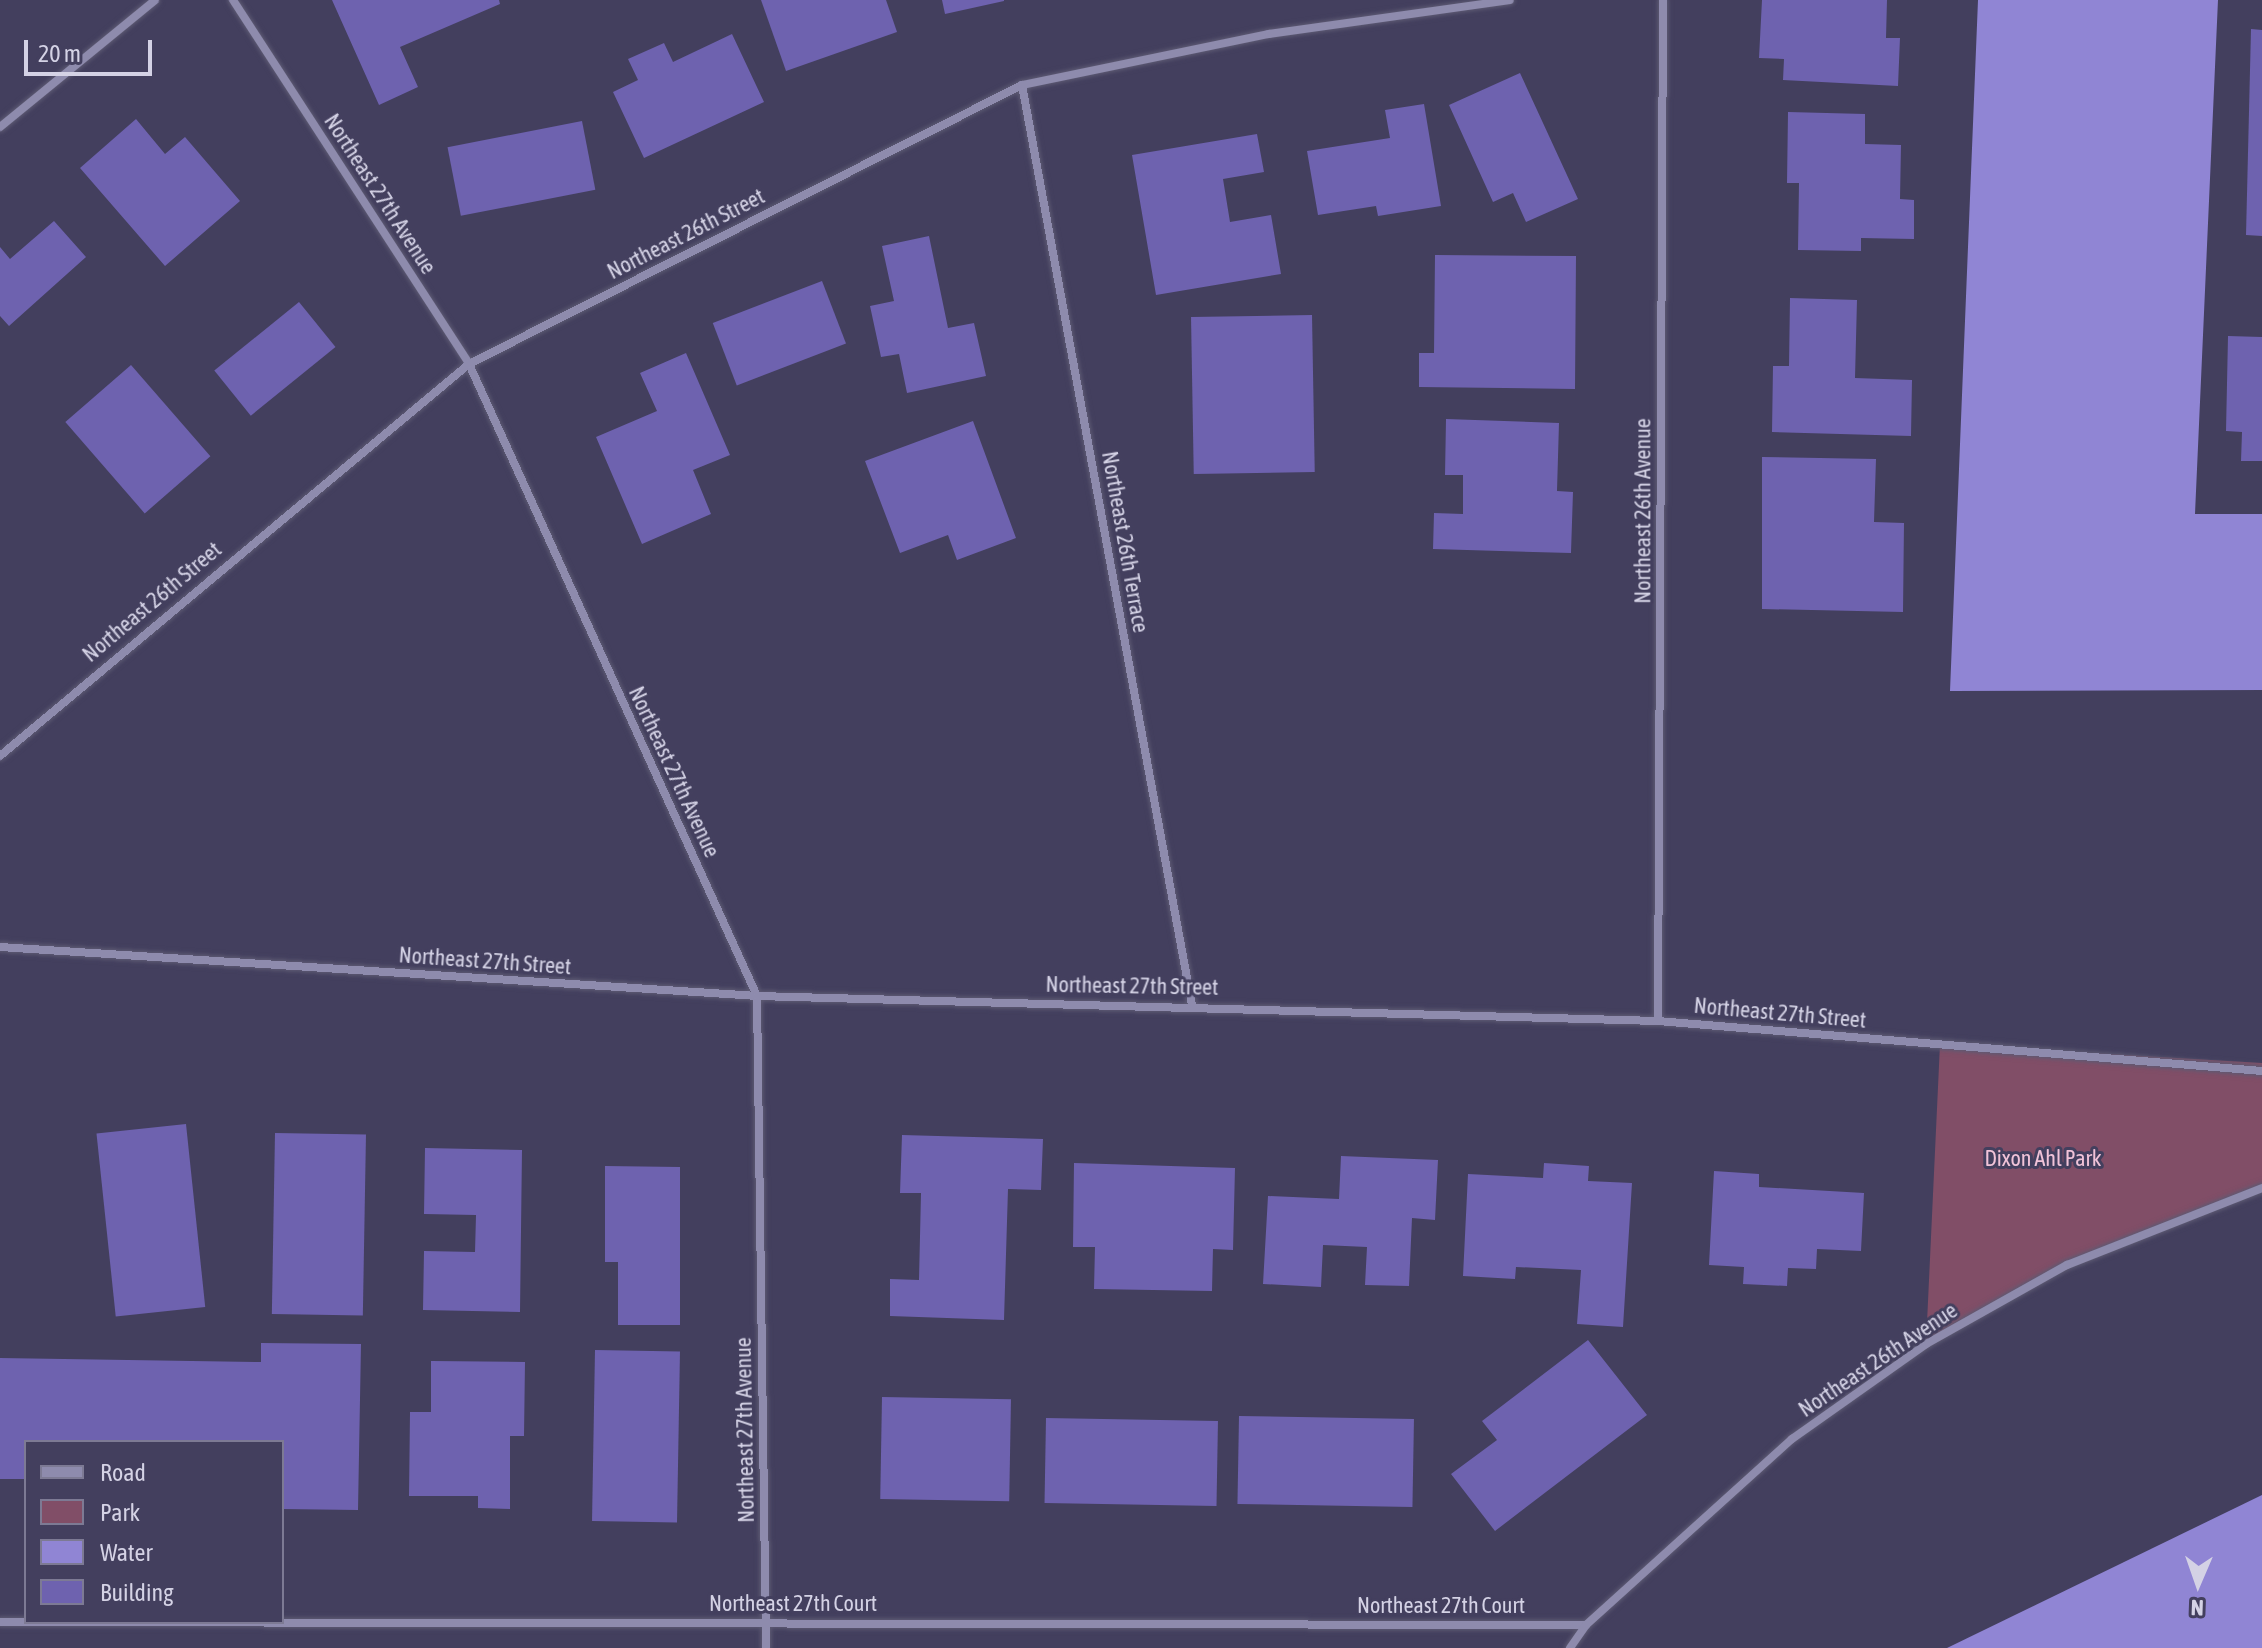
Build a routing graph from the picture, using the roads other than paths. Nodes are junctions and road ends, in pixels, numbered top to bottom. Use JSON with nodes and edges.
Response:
{"nodes":[{"id":1,"x":155,"y":0,"type":"edge"},
{"id":2,"x":233,"y":0,"type":"edge"},
{"id":3,"x":1510,"y":0,"type":"edge"},
{"id":4,"x":1663,"y":0,"type":"edge"},
{"id":5,"x":1022,"y":85,"type":"junction"},
{"id":6,"x":0,"y":127,"type":"edge"},
{"id":7,"x":469,"y":364,"type":"junction"},
{"id":8,"x":0,"y":756,"type":"edge"},
{"id":9,"x":0,"y":947,"type":"edge"},
{"id":10,"x":757,"y":996,"type":"junction"},
{"id":11,"x":1192,"y":1005,"type":"junction"},
{"id":12,"x":1658,"y":1021,"type":"junction"},
{"id":13,"x":2262,"y":1071,"type":"edge"},
{"id":14,"x":2262,"y":1188,"type":"edge"},
{"id":15,"x":0,"y":1622,"type":"edge"},
{"id":16,"x":24,"y":1622,"type":"edge"},
{"id":17,"x":284,"y":1622,"type":"edge"},
{"id":18,"x":766,"y":1622,"type":"junction"},
{"id":19,"x":1586,"y":1625,"type":"junction"},
{"id":20,"x":766,"y":1648,"type":"edge"},
{"id":21,"x":1570,"y":1648,"type":"edge"}],
"edges":[{"from":1,"to":6,"type":"street"},
{"from":2,"to":7,"type":"street","name":"Northeast 27th Avenue"},
{"from":3,"to":5,"type":"street","name":"Northeast 26th Street"},
{"from":4,"to":12,"type":"street","name":"Northeast 26th Avenue"},
{"from":5,"to":7,"type":"street","name":"Northeast 26th Street"},
{"from":5,"to":11,"type":"street","name":"Northeast 26th Terrace"},
{"from":7,"to":8,"type":"street","name":"Northeast 26th Street"},
{"from":7,"to":10,"type":"street","name":"Northeast 27th Avenue"},
{"from":9,"to":10,"type":"street","name":"Northeast 27th Street"},
{"from":10,"to":11,"type":"street","name":"Northeast 27th Street"},
{"from":10,"to":18,"type":"street","name":"Northeast 27th Avenue"},
{"from":11,"to":12,"type":"street","name":"Northeast 27th Street"},
{"from":12,"to":13,"type":"street","name":"Northeast 27th Street"},
{"from":14,"to":19,"type":"street","name":"Northeast 26th Avenue"},
{"from":15,"to":16,"type":"street","name":"Northeast 27th Court"},
{"from":17,"to":18,"type":"street","name":"Northeast 27th Court"},
{"from":18,"to":19,"type":"street","name":"Northeast 27th Court"},
{"from":18,"to":20,"type":"street","name":"Northeast 27th Avenue"},
{"from":19,"to":21,"type":"street","name":"Northeast 26th Avenue"}]}
